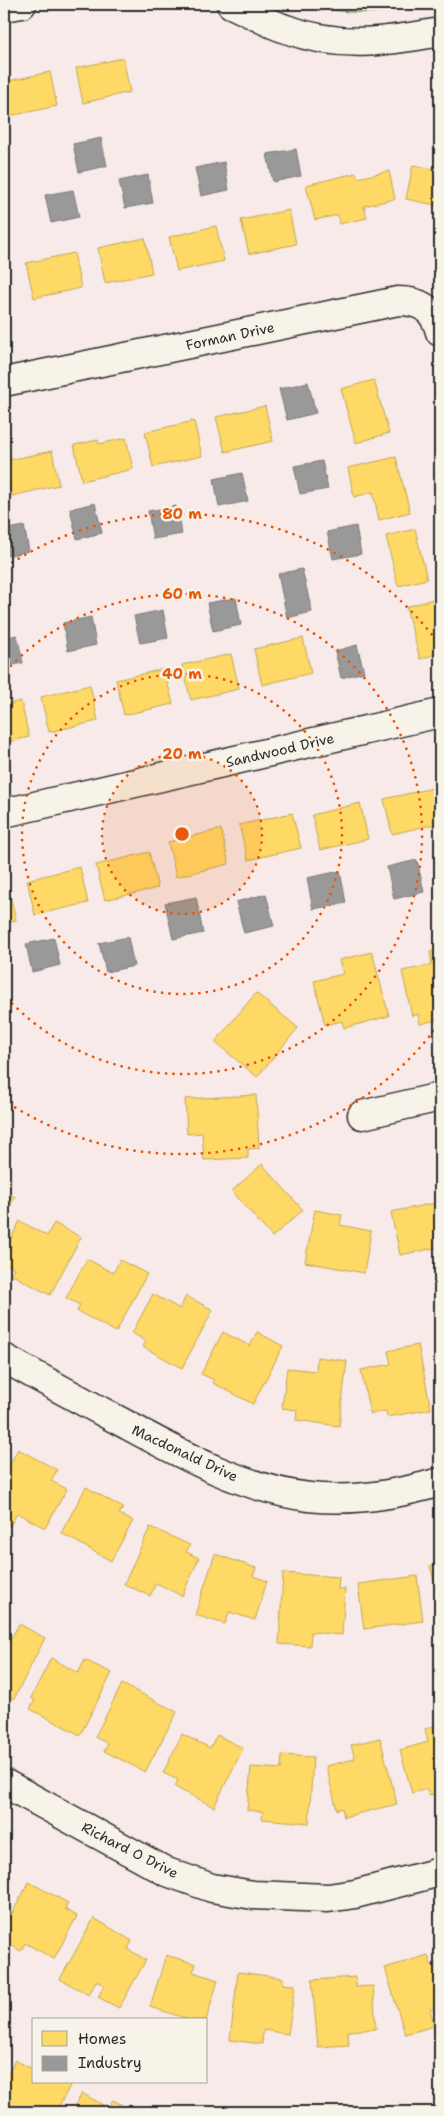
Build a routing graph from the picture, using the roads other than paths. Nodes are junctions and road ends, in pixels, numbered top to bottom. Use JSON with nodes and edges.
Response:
{"nodes":[{"id":1,"x":22,"y":4,"type":"edge"},
{"id":2,"x":231,"y":4,"type":"edge"},
{"id":3,"x":4,"y":8,"type":"edge"},
{"id":4,"x":440,"y":32,"type":"edge"},
{"id":5,"x":440,"y":332,"type":"edge"},
{"id":6,"x":4,"y":382,"type":"edge"},
{"id":7,"x":440,"y":713,"type":"edge"},
{"id":8,"x":4,"y":813,"type":"edge"},
{"id":9,"x":440,"y":1097,"type":"edge"},
{"id":10,"x":362,"y":1115,"type":"dead end"},
{"id":11,"x":4,"y":1358,"type":"edge"},
{"id":12,"x":440,"y":1482,"type":"edge"},
{"id":13,"x":4,"y":1783,"type":"edge"},
{"id":14,"x":440,"y":1872,"type":"edge"}],
"edges":[{"from":1,"to":3,"type":"street"},
{"from":2,"to":4,"type":"street"},
{"from":5,"to":6,"type":"street","name":"Forman Drive"},
{"from":7,"to":8,"type":"street","name":"Sandwood Drive"},
{"from":9,"to":10,"type":"street"},
{"from":11,"to":12,"type":"street","name":"Macdonald Drive"},
{"from":13,"to":14,"type":"street","name":"Richard O Drive"}]}
